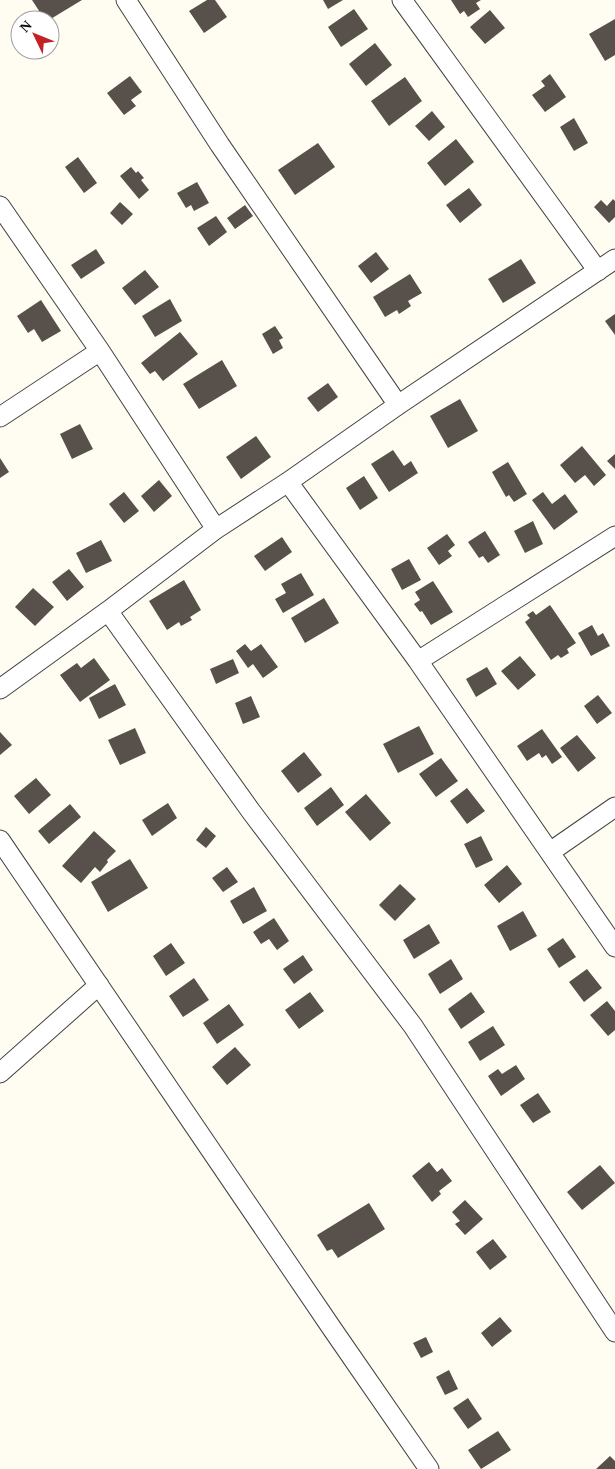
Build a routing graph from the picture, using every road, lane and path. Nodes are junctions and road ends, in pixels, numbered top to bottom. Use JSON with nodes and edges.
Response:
{"nodes":[{"id":1,"x":126,"y":0,"type":"edge"},
{"id":2,"x":402,"y":0,"type":"edge"},
{"id":3,"x":0,"y":206,"type":"edge"},
{"id":4,"x":615,"y":259,"type":"edge"},
{"id":5,"x":598,"y":270,"type":"junction"},
{"id":6,"x":100,"y":352,"type":"junction"},
{"id":7,"x":398,"y":405,"type":"junction"},
{"id":8,"x":0,"y":416,"type":"edge"},
{"id":9,"x":288,"y":482,"type":"junction"},
{"id":10,"x":216,"y":529,"type":"junction"},
{"id":11,"x":615,"y":536,"type":"edge"},
{"id":12,"x":108,"y":611,"type":"junction"},
{"id":13,"x":418,"y":661,"type":"junction"},
{"id":14,"x":0,"y":689,"type":"edge"},
{"id":15,"x":615,"y":807,"type":"edge"},
{"id":16,"x":0,"y":840,"type":"edge"},
{"id":17,"x":550,"y":852,"type":"junction"},
{"id":18,"x":615,"y":947,"type":"edge"},
{"id":19,"x":99,"y":985,"type":"junction"},
{"id":20,"x":0,"y":1073,"type":"edge"},
{"id":21,"x":615,"y":1332,"type":"edge"},
{"id":22,"x":429,"y":1469,"type":"edge"}],
"edges":[{"from":1,"to":7,"type":"street"},
{"from":2,"to":5,"type":"street"},
{"from":3,"to":6,"type":"street"},
{"from":4,"to":5,"type":"street"},
{"from":5,"to":7,"type":"street"},
{"from":6,"to":8,"type":"street"},
{"from":6,"to":10,"type":"street"},
{"from":7,"to":9,"type":"street"},
{"from":9,"to":10,"type":"street"},
{"from":9,"to":13,"type":"street"},
{"from":10,"to":12,"type":"street"},
{"from":11,"to":13,"type":"street"},
{"from":12,"to":14,"type":"street"},
{"from":12,"to":21,"type":"street"},
{"from":13,"to":17,"type":"street"},
{"from":15,"to":17,"type":"street"},
{"from":16,"to":19,"type":"street"},
{"from":17,"to":18,"type":"street"},
{"from":19,"to":20,"type":"street"},
{"from":19,"to":22,"type":"street"}]}
